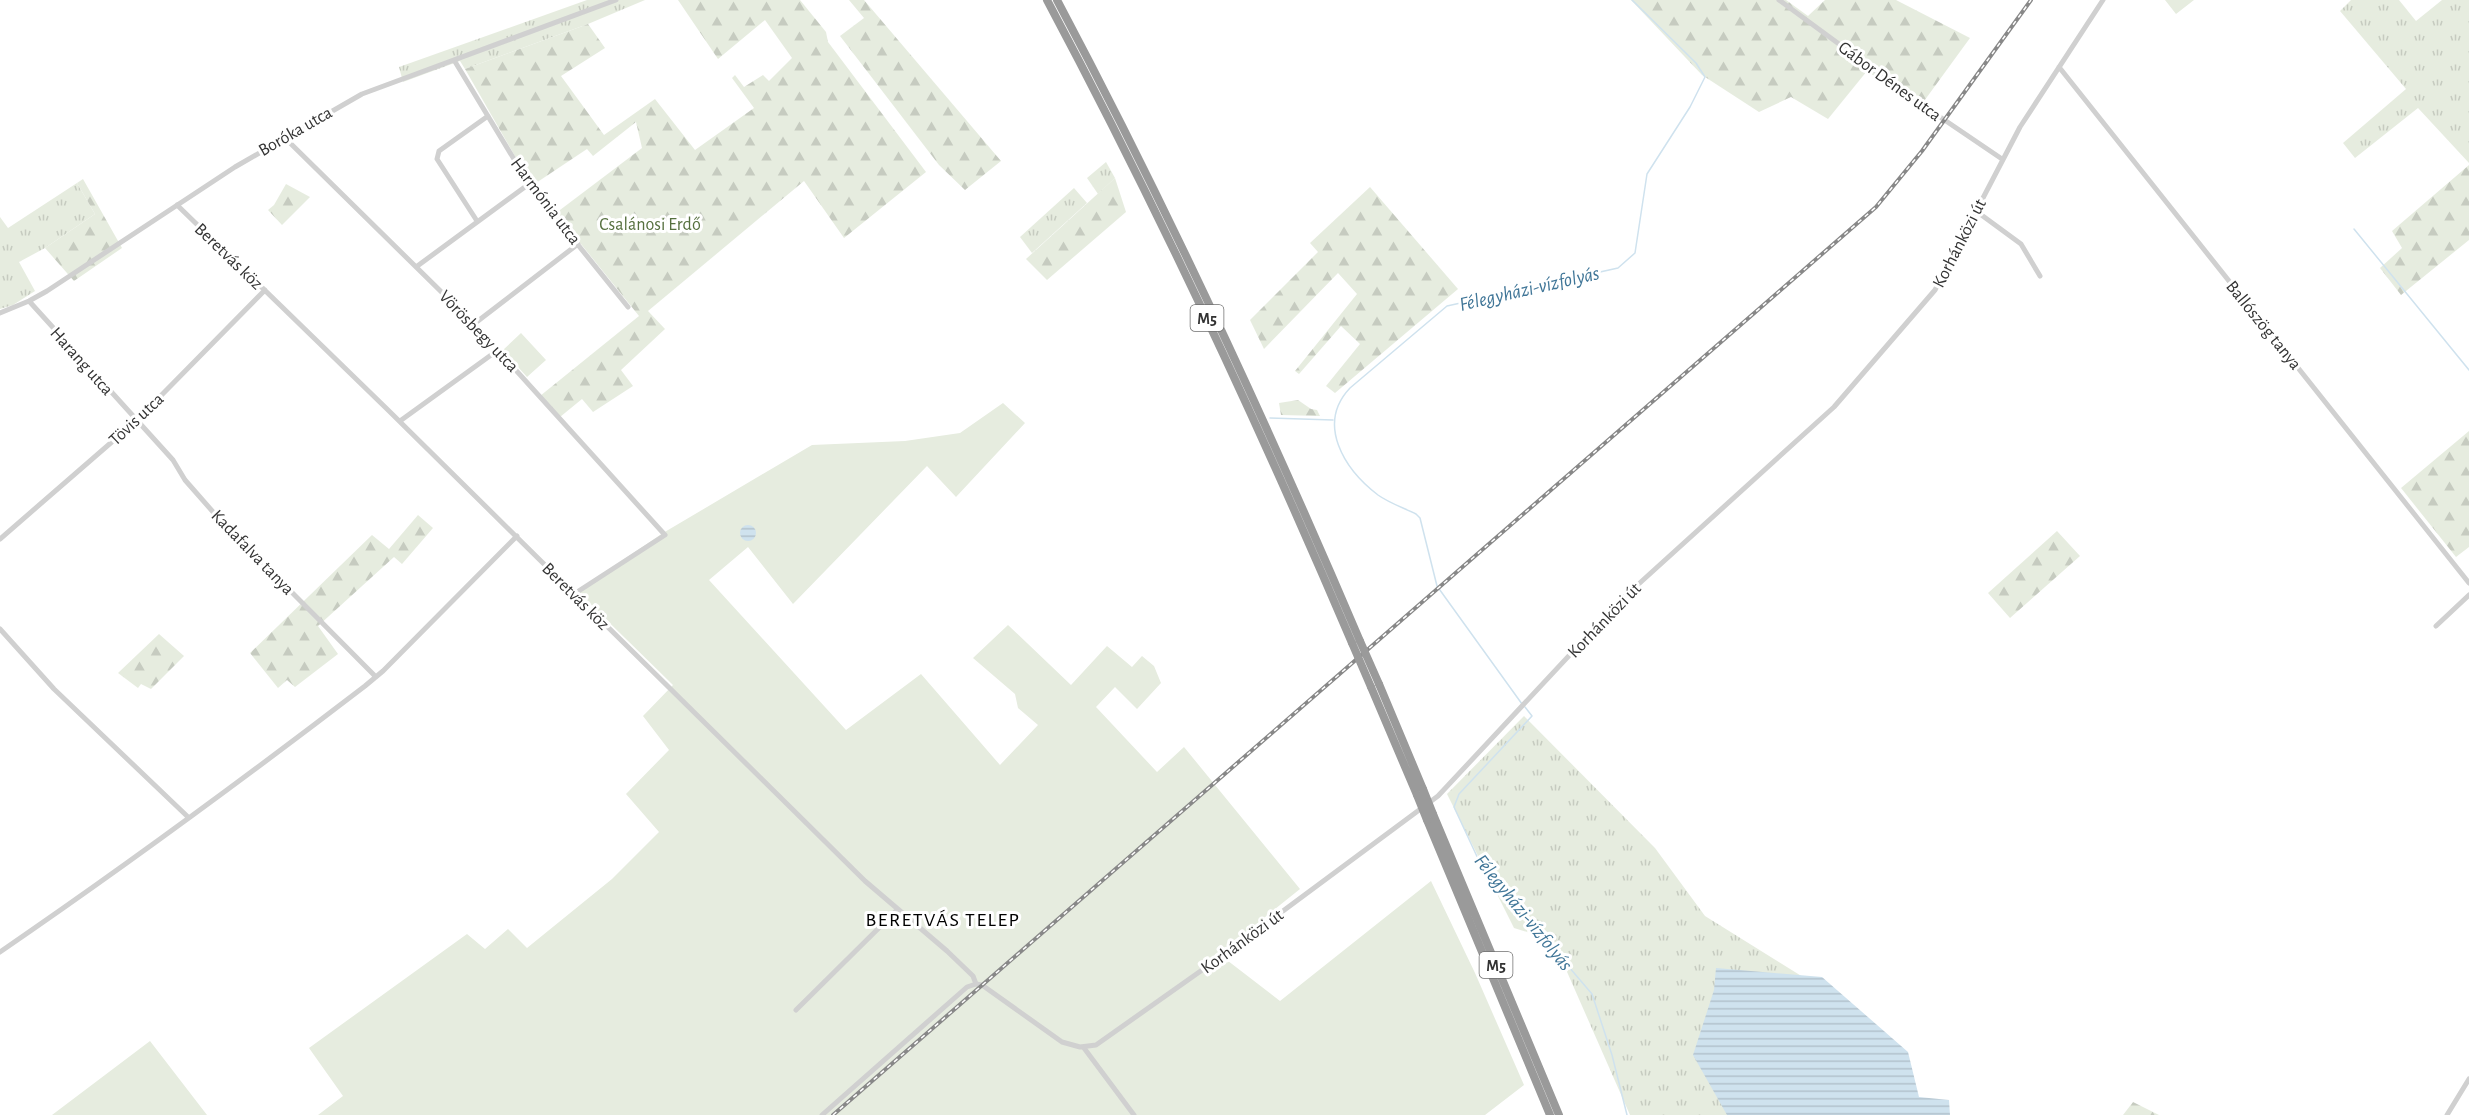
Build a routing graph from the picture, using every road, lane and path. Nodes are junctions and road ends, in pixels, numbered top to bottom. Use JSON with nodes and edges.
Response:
{"nodes":[{"id":1,"x":616,"y":0,"type":"edge"},
{"id":2,"x":1047,"y":0,"type":"edge"},
{"id":3,"x":1057,"y":0,"type":"edge"},
{"id":4,"x":1779,"y":0,"type":"edge"},
{"id":5,"x":2103,"y":0,"type":"edge"},
{"id":6,"x":454,"y":60,"type":"junction"},
{"id":7,"x":2059,"y":67,"type":"junction"},
{"id":8,"x":488,"y":116,"type":"junction"},
{"id":9,"x":284,"y":137,"type":"junction"},
{"id":10,"x":2002,"y":159,"type":"junction"},
{"id":11,"x":529,"y":184,"type":"junction"},
{"id":12,"x":177,"y":205,"type":"junction"},
{"id":13,"x":1976,"y":211,"type":"junction"},
{"id":14,"x":477,"y":221,"type":"junction"},
{"id":15,"x":578,"y":244,"type":"junction"},
{"id":16,"x":416,"y":267,"type":"junction"},
{"id":17,"x":2040,"y":276,"type":"dead end"},
{"id":18,"x":265,"y":290,"type":"junction"},
{"id":19,"x":29,"y":301,"type":"junction"},
{"id":20,"x":628,"y":307,"type":"dead end"},
{"id":21,"x":0,"y":313,"type":"edge"},
{"id":22,"x":474,"y":324,"type":"junction"},
{"id":23,"x":498,"y":350,"type":"junction"},
{"id":24,"x":136,"y":421,"type":"junction"},
{"id":25,"x":400,"y":421,"type":"junction"},
{"id":26,"x":516,"y":536,"type":"junction"},
{"id":27,"x":0,"y":539,"type":"edge"},
{"id":28,"x":2469,"y":583,"type":"edge"},
{"id":29,"x":574,"y":594,"type":"junction"},
{"id":30,"x":2469,"y":596,"type":"edge"},
{"id":31,"x":2436,"y":626,"type":"dead end"},
{"id":32,"x":0,"y":629,"type":"edge"},
{"id":33,"x":1356,"y":642,"type":"junction"},
{"id":34,"x":376,"y":677,"type":"junction"},
{"id":35,"x":188,"y":817,"type":"junction"},
{"id":36,"x":1430,"y":817,"type":"junction"},
{"id":37,"x":897,"y":910,"type":"junction"},
{"id":38,"x":0,"y":952,"type":"edge"},
{"id":39,"x":976,"y":984,"type":"junction"},
{"id":40,"x":795,"y":1010,"type":"dead end"},
{"id":41,"x":1084,"y":1048,"type":"junction"},
{"id":42,"x":2469,"y":1079,"type":"edge"},
{"id":43,"x":822,"y":1115,"type":"edge"},
{"id":44,"x":1134,"y":1115,"type":"edge"},
{"id":45,"x":1551,"y":1115,"type":"edge"},
{"id":46,"x":1559,"y":1115,"type":"edge"},
{"id":47,"x":2447,"y":1115,"type":"edge"}],
"edges":[{"from":1,"to":6,"type":"street","name":"Boróka utca"},
{"from":2,"to":33,"type":"highway","number":"M5"},
{"from":3,"to":33,"type":"highway","number":"M5"},
{"from":4,"to":10,"type":"street","name":"Gábor Dénes utca"},
{"from":5,"to":7,"type":"street","name":"Korhánközi út"},
{"from":6,"to":8,"type":"street","name":"Harmónia utca"},
{"from":6,"to":9,"type":"street","name":"Boróka utca"},
{"from":7,"to":10,"type":"street","name":"Korhánközi út"},
{"from":7,"to":28,"type":"street","name":"Ballószög tanya"},
{"from":8,"to":11,"type":"street","name":"Harmónia utca"},
{"from":8,"to":14,"type":"street"},
{"from":9,"to":12,"type":"street","name":"Boróka utca"},
{"from":9,"to":16,"type":"street","name":"Vörösbegy utca"},
{"from":10,"to":13,"type":"street","name":"Korhánközi út"},
{"from":11,"to":14,"type":"street"},
{"from":11,"to":15,"type":"street","name":"Harmónia utca"},
{"from":12,"to":18,"type":"street","name":"Beretvás köz"},
{"from":12,"to":19,"type":"street","name":"Boróka utca"},
{"from":13,"to":17,"type":"street"},
{"from":13,"to":41,"type":"street","name":"Korhánközi út"},
{"from":14,"to":16,"type":"street"},
{"from":15,"to":20,"type":"street","name":"Harmónia utca"},
{"from":15,"to":22,"type":"street"},
{"from":16,"to":22,"type":"street","name":"Vörösbegy utca"},
{"from":18,"to":24,"type":"street","name":"Tövis utca"},
{"from":18,"to":25,"type":"street","name":"Beretvás köz"},
{"from":19,"to":21,"type":"street","name":"Boróka utca"},
{"from":19,"to":24,"type":"street","name":"Harang utca"},
{"from":22,"to":23,"type":"street","name":"Vörösbegy utca"},
{"from":23,"to":25,"type":"street"},
{"from":23,"to":29,"type":"street","name":"Vörösbegy utca"},
{"from":24,"to":27,"type":"street","name":"Tövis utca"},
{"from":24,"to":34,"type":"street","name":"Kadafalva tanya"},
{"from":25,"to":26,"type":"street","name":"Beretvás köz"},
{"from":26,"to":29,"type":"street","name":"Beretvás köz"},
{"from":26,"to":34,"type":"street"},
{"from":29,"to":37,"type":"street","name":"Beretvás köz"},
{"from":30,"to":31,"type":"street"},
{"from":32,"to":35,"type":"street"},
{"from":33,"to":36,"type":"highway","number":"M5","bridge":true},
{"from":34,"to":35,"type":"street"},
{"from":35,"to":38,"type":"street"},
{"from":36,"to":45,"type":"highway","number":"M5"},
{"from":36,"to":46,"type":"highway","number":"M5"},
{"from":37,"to":39,"type":"street","name":"Beretvás köz"},
{"from":37,"to":40,"type":"street"},
{"from":39,"to":41,"type":"street"},
{"from":39,"to":43,"type":"street"},
{"from":41,"to":44,"type":"street"},
{"from":42,"to":47,"type":"street"}]}
